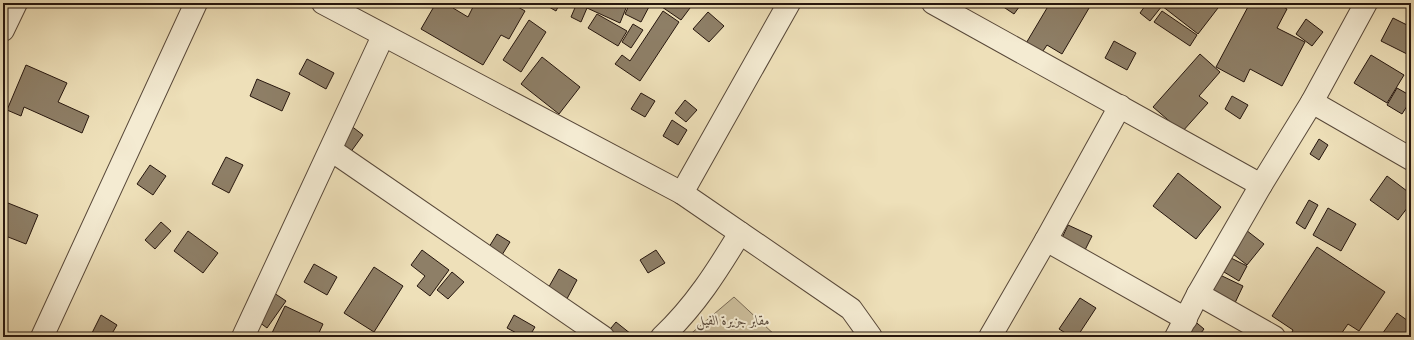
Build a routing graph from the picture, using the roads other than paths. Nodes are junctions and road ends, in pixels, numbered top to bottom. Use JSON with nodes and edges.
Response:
{"nodes":[{"id":1,"x":16,"y":3,"type":"edge"},
{"id":2,"x":196,"y":3,"type":"edge"},
{"id":3,"x":323,"y":3,"type":"edge"},
{"id":4,"x":933,"y":3,"type":"edge"},
{"id":5,"x":1366,"y":3,"type":"edge"},
{"id":6,"x":782,"y":6,"type":"edge"},
{"id":7,"x":3,"y":30,"type":"edge"},
{"id":8,"x":383,"y":36,"type":"junction"},
{"id":9,"x":1312,"y":102,"type":"junction"},
{"id":10,"x":1120,"y":106,"type":"junction"},
{"id":11,"x":331,"y":150,"type":"junction"},
{"id":12,"x":1411,"y":159,"type":"edge"},
{"id":13,"x":1261,"y":185,"type":"junction"},
{"id":14,"x":682,"y":193,"type":"junction"},
{"id":15,"x":740,"y":233,"type":"junction"},
{"id":16,"x":1046,"y":240,"type":"junction"},
{"id":17,"x":1198,"y":294,"type":"junction"},
{"id":18,"x":1181,"y":328,"type":"edge"},
{"id":19,"x":42,"y":337,"type":"edge"},
{"id":20,"x":243,"y":337,"type":"edge"},
{"id":21,"x":603,"y":337,"type":"edge"},
{"id":22,"x":662,"y":337,"type":"edge"},
{"id":23,"x":872,"y":337,"type":"edge"},
{"id":24,"x":990,"y":337,"type":"edge"},
{"id":25,"x":1274,"y":337,"type":"edge"}],
"edges":[{"from":1,"to":7,"type":"street"},
{"from":2,"to":19,"type":"street"},
{"from":3,"to":8,"type":"street"},
{"from":4,"to":10,"type":"street"},
{"from":5,"to":9,"type":"street"},
{"from":6,"to":14,"type":"street"},
{"from":8,"to":11,"type":"street"},
{"from":8,"to":14,"type":"street"},
{"from":9,"to":12,"type":"street"},
{"from":9,"to":13,"type":"street"},
{"from":10,"to":13,"type":"street"},
{"from":10,"to":16,"type":"street"},
{"from":11,"to":20,"type":"street"},
{"from":11,"to":21,"type":"street"},
{"from":13,"to":17,"type":"street"},
{"from":14,"to":15,"type":"street"},
{"from":15,"to":22,"type":"street"},
{"from":15,"to":23,"type":"street"},
{"from":16,"to":18,"type":"street"},
{"from":16,"to":24,"type":"street"},
{"from":17,"to":18,"type":"street"},
{"from":17,"to":25,"type":"street"}]}
